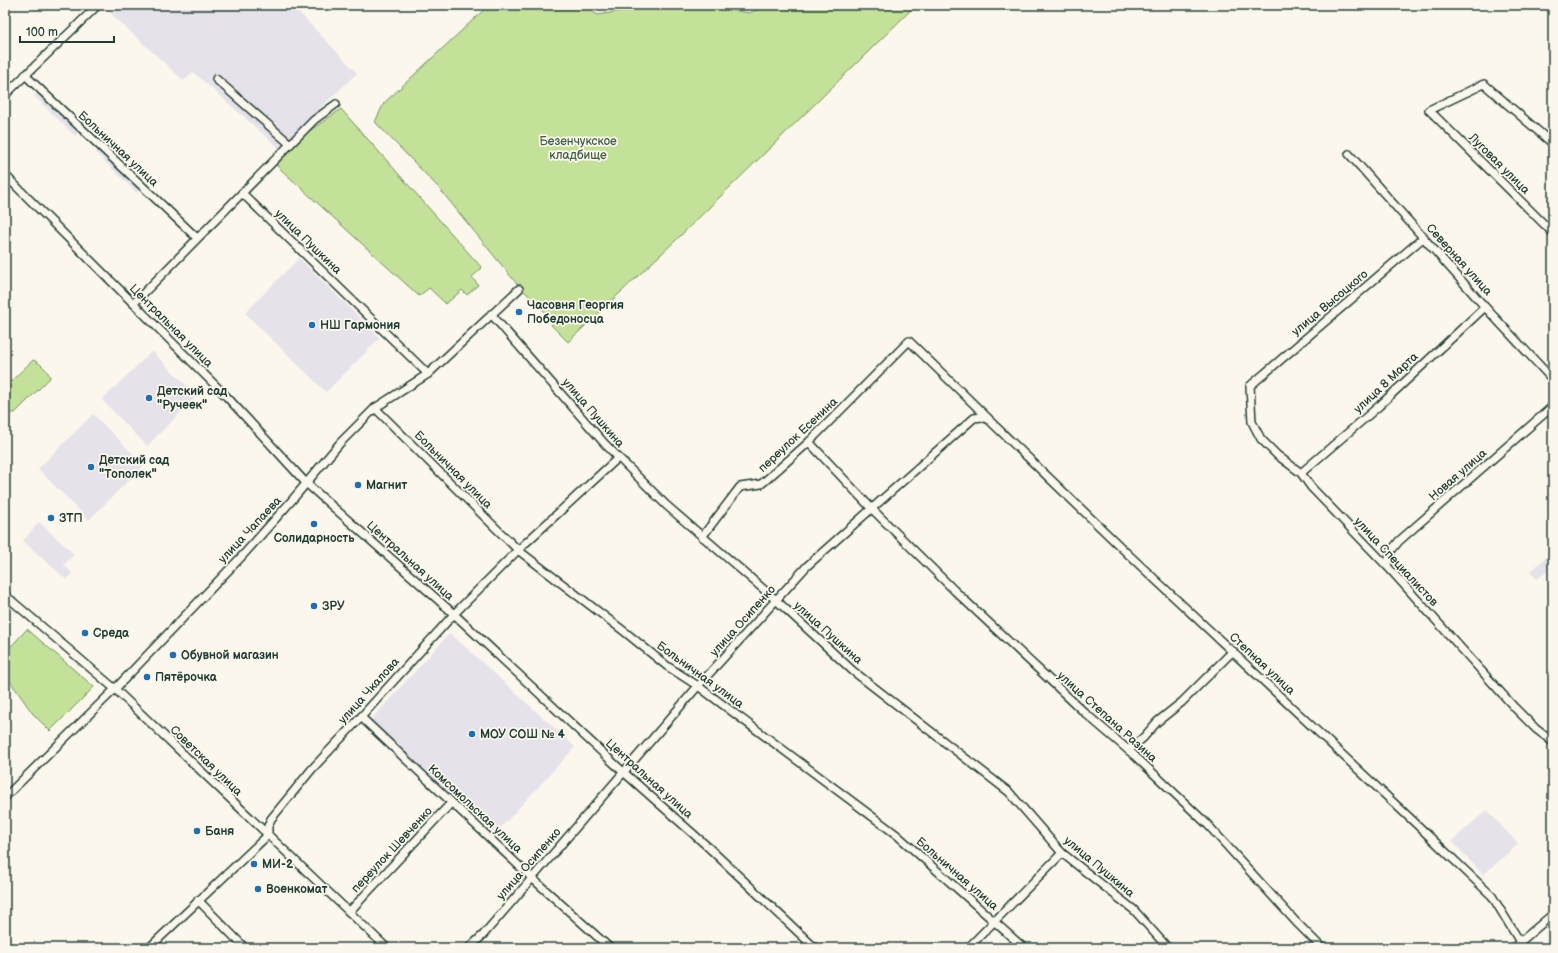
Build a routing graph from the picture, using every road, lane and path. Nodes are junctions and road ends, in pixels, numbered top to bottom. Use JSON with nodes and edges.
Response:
{"nodes":[{"id":1,"x":98,"y":5,"type":"edge"},
{"id":2,"x":25,"y":75,"type":"junction"},
{"id":3,"x":216,"y":79,"type":"dead end"},
{"id":4,"x":5,"y":95,"type":"edge"},
{"id":5,"x":336,"y":104,"type":"dead end"},
{"id":6,"x":290,"y":144,"type":"junction"},
{"id":7,"x":1553,"y":144,"type":"edge"},
{"id":8,"x":1349,"y":154,"type":"dead end"},
{"id":9,"x":5,"y":175,"type":"edge"},
{"id":10,"x":242,"y":193,"type":"junction"},
{"id":11,"x":1553,"y":233,"type":"edge"},
{"id":12,"x":197,"y":238,"type":"junction"},
{"id":13,"x":1424,"y":238,"type":"junction"},
{"id":14,"x":519,"y":289,"type":"dead end"},
{"id":15,"x":134,"y":303,"type":"junction"},
{"id":16,"x":1485,"y":307,"type":"junction"},
{"id":17,"x":491,"y":314,"type":"junction"},
{"id":18,"x":909,"y":341,"type":"joint"},
{"id":19,"x":428,"y":374,"type":"junction"},
{"id":20,"x":1553,"y":380,"type":"edge"},
{"id":21,"x":1250,"y":386,"type":"joint"},
{"id":22,"x":1553,"y":406,"type":"edge"},
{"id":23,"x":375,"y":408,"type":"junction"},
{"id":24,"x":989,"y":420,"type":"junction"},
{"id":25,"x":809,"y":442,"type":"junction"},
{"id":26,"x":618,"y":458,"type":"junction"},
{"id":27,"x":1301,"y":473,"type":"junction"},
{"id":28,"x":306,"y":483,"type":"junction"},
{"id":29,"x":872,"y":509,"type":"junction"},
{"id":30,"x":702,"y":537,"type":"junction"},
{"id":31,"x":518,"y":550,"type":"junction"},
{"id":32,"x":1387,"y":566,"type":"junction"},
{"id":33,"x":5,"y":595,"type":"edge"},
{"id":34,"x":776,"y":600,"type":"junction"},
{"id":35,"x":454,"y":614,"type":"junction"},
{"id":36,"x":1233,"y":651,"type":"junction"},
{"id":37,"x":698,"y":686,"type":"junction"},
{"id":38,"x":115,"y":689,"type":"junction"},
{"id":39,"x":361,"y":717,"type":"junction"},
{"id":40,"x":1553,"y":742,"type":"edge"},
{"id":41,"x":1128,"y":750,"type":"junction"},
{"id":42,"x":624,"y":772,"type":"junction"},
{"id":43,"x":5,"y":797,"type":"edge"},
{"id":44,"x":451,"y":803,"type":"junction"},
{"id":45,"x":268,"y":835,"type":"junction"},
{"id":46,"x":1062,"y":853,"type":"junction"},
{"id":47,"x":533,"y":879,"type":"junction"},
{"id":48,"x":198,"y":900,"type":"junction"},
{"id":49,"x":349,"y":912,"type":"junction"},
{"id":50,"x":1553,"y":914,"type":"edge"},
{"id":51,"x":994,"y":921,"type":"junction"},
{"id":52,"x":1520,"y":942,"type":"junction"},
{"id":53,"x":150,"y":948,"type":"edge"},
{"id":54,"x":246,"y":948,"type":"edge"},
{"id":55,"x":387,"y":948,"type":"edge"},
{"id":56,"x":469,"y":948,"type":"edge"},
{"id":57,"x":610,"y":948,"type":"edge"},
{"id":58,"x":816,"y":948,"type":"edge"},
{"id":59,"x":968,"y":948,"type":"edge"},
{"id":60,"x":1024,"y":948,"type":"edge"},
{"id":61,"x":1168,"y":948,"type":"edge"},
{"id":62,"x":1322,"y":948,"type":"edge"},
{"id":63,"x":1513,"y":948,"type":"edge"}],
"edges":[{"from":1,"to":2,"type":"street"},
{"from":2,"to":4,"type":"street"},
{"from":2,"to":12,"type":"street","name":"Больничная улица"},
{"from":3,"to":6,"type":"street"},
{"from":5,"to":6,"type":"street"},
{"from":6,"to":10,"type":"street"},
{"from":7,"to":11,"type":"street","name":"Луговая улица"},
{"from":8,"to":13,"type":"street","name":"Северная улица"},
{"from":9,"to":15,"type":"street","name":"Центральная улица"},
{"from":10,"to":12,"type":"street"},
{"from":10,"to":19,"type":"street","name":"улица Пушкина"},
{"from":12,"to":15,"type":"street"},
{"from":13,"to":16,"type":"street","name":"Северная улица"},
{"from":13,"to":21,"type":"street","name":"улица Высоцкого"},
{"from":14,"to":17,"type":"street","name":"улица Чапаева"},
{"from":15,"to":28,"type":"street","name":"Центральная улица"},
{"from":16,"to":20,"type":"street","name":"Северная улица"},
{"from":16,"to":27,"type":"street","name":"улица 8 Марта"},
{"from":17,"to":19,"type":"street","name":"улица Чапаева"},
{"from":17,"to":26,"type":"street","name":"улица Пушкина"},
{"from":18,"to":24,"type":"street","name":"Степная улица"},
{"from":18,"to":25,"type":"street","name":"переулок Есенина"},
{"from":19,"to":23,"type":"street","name":"улица Чапаева"},
{"from":21,"to":27,"type":"street","name":"улица Специалистов"},
{"from":22,"to":32,"type":"street","name":"Новая улица"},
{"from":23,"to":28,"type":"street","name":"улица Чапаева"},
{"from":23,"to":31,"type":"street","name":"Больничная улица"},
{"from":24,"to":29,"type":"street","name":"улица Осипенко"},
{"from":24,"to":36,"type":"street","name":"Степная улица"},
{"from":25,"to":29,"type":"street","name":"улица Степана Разина"},
{"from":25,"to":30,"type":"street","name":"переулок Есенина"},
{"from":26,"to":30,"type":"street","name":"улица Пушкина"},
{"from":26,"to":31,"type":"street","name":"улица Чкалова"},
{"from":27,"to":32,"type":"street","name":"улица Специалистов"},
{"from":28,"to":35,"type":"street","name":"Центральная улица"},
{"from":28,"to":38,"type":"street","name":"улица Чапаева"},
{"from":29,"to":34,"type":"street","name":"улица Осипенко"},
{"from":29,"to":41,"type":"street","name":"улица Степана Разина"},
{"from":30,"to":34,"type":"street","name":"улица Пушкина"},
{"from":31,"to":35,"type":"street","name":"улица Чкалова"},
{"from":31,"to":37,"type":"street","name":"Больничная улица"},
{"from":32,"to":40,"type":"street","name":"улица Специалистов"},
{"from":33,"to":38,"type":"street","name":"Советская улица"},
{"from":34,"to":37,"type":"street","name":"улица Осипенко"},
{"from":34,"to":46,"type":"street","name":"улица Пушкина"},
{"from":35,"to":39,"type":"street","name":"улица Чкалова"},
{"from":35,"to":42,"type":"street","name":"Центральная улица"},
{"from":36,"to":41,"type":"street"},
{"from":36,"to":52,"type":"street","name":"Степная улица"},
{"from":37,"to":42,"type":"street","name":"улица Осипенко"},
{"from":37,"to":51,"type":"street","name":"Больничная улица"},
{"from":38,"to":43,"type":"street","name":"улица Чапаева"},
{"from":38,"to":45,"type":"street","name":"Советская улица"},
{"from":39,"to":44,"type":"street","name":"Комсомольская улица"},
{"from":39,"to":45,"type":"street","name":"улица Чкалова"},
{"from":41,"to":62,"type":"street","name":"улица Степана Разина"},
{"from":42,"to":47,"type":"street","name":"улица Осипенко"},
{"from":42,"to":58,"type":"street","name":"Центральная улица"},
{"from":44,"to":47,"type":"street","name":"Комсомольская улица"},
{"from":44,"to":49,"type":"street","name":"переулок Шевченко"},
{"from":45,"to":48,"type":"street"},
{"from":45,"to":49,"type":"street","name":"Советская улица"},
{"from":46,"to":51,"type":"street"},
{"from":46,"to":61,"type":"street","name":"улица Пушкина"},
{"from":47,"to":56,"type":"street","name":"улица Осипенко"},
{"from":47,"to":57,"type":"street","name":"Комсомольская улица"},
{"from":48,"to":53,"type":"street"},
{"from":48,"to":54,"type":"street"},
{"from":49,"to":55,"type":"street","name":"Советская улица"},
{"from":50,"to":52,"type":"street"},
{"from":51,"to":59,"type":"street"},
{"from":51,"to":60,"type":"street","name":"Больничная улица"},
{"from":52,"to":63,"type":"street"}]}
